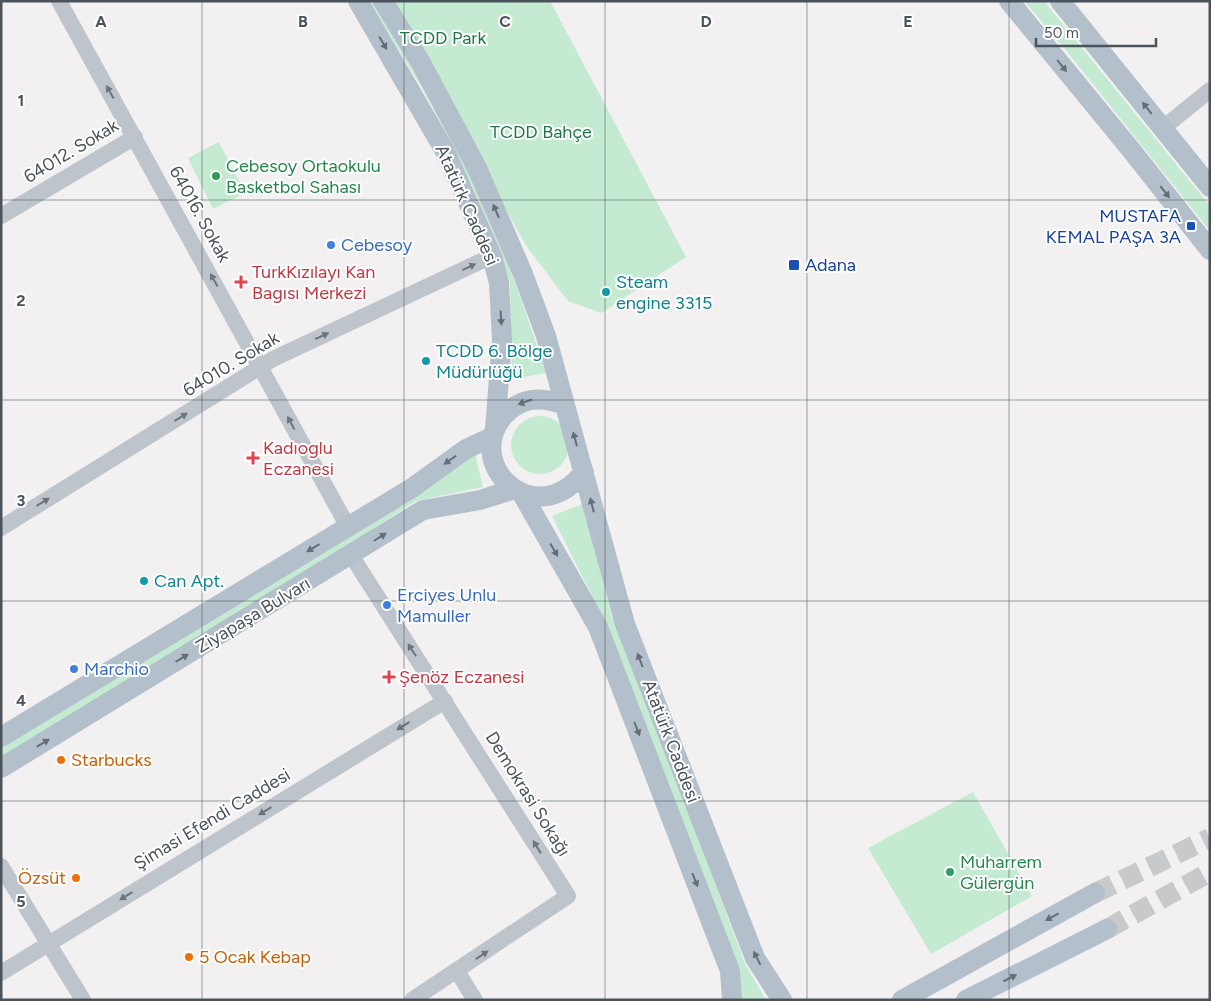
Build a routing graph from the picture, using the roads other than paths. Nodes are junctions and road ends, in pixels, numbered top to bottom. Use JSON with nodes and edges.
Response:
{"nodes":[{"id":1,"x":59,"y":1,"type":"edge"},
{"id":2,"x":358,"y":1,"type":"edge"},
{"id":3,"x":383,"y":1,"type":"edge"},
{"id":4,"x":1009,"y":1,"type":"edge"},
{"id":5,"x":1060,"y":1,"type":"edge"},
{"id":6,"x":1210,"y":90,"type":"edge"},
{"id":7,"x":1163,"y":128,"type":"junction"},
{"id":8,"x":135,"y":137,"type":"junction"},
{"id":9,"x":1210,"y":187,"type":"edge"},
{"id":10,"x":1,"y":216,"type":"edge"},
{"id":11,"x":1210,"y":250,"type":"edge"},
{"id":12,"x":492,"y":256,"type":"junction"},
{"id":13,"x":262,"y":368,"type":"junction"},
{"id":14,"x":566,"y":405,"type":"junction"},
{"id":15,"x":494,"y":433,"type":"junction"},
{"id":16,"x":584,"y":472,"type":"junction"},
{"id":17,"x":518,"y":491,"type":"junction"},
{"id":18,"x":348,"y":527,"type":"junction"},
{"id":19,"x":1,"y":528,"type":"edge"},
{"id":20,"x":351,"y":555,"type":"junction"},
{"id":21,"x":445,"y":701,"type":"junction"},
{"id":22,"x":1,"y":737,"type":"edge"},
{"id":23,"x":1,"y":768,"type":"edge"},
{"id":24,"x":1,"y":866,"type":"edge"},
{"id":25,"x":1095,"y":893,"type":"tunnel mouth"},
{"id":26,"x":1108,"y":929,"type":"tunnel mouth"},
{"id":27,"x":48,"y":943,"type":"junction"},
{"id":28,"x":458,"y":971,"type":"junction"},
{"id":29,"x":1,"y":973,"type":"edge"},
{"id":30,"x":83,"y":1000,"type":"edge"},
{"id":31,"x":412,"y":1000,"type":"edge"},
{"id":32,"x":475,"y":1000,"type":"edge"},
{"id":33,"x":732,"y":1000,"type":"edge"},
{"id":34,"x":782,"y":1000,"type":"edge"},
{"id":35,"x":902,"y":1000,"type":"edge"},
{"id":36,"x":966,"y":1000,"type":"edge"}],
"edges":[{"from":8,"to":1,"type":"street","name":"64016. Sokak","one_way":true},
{"from":2,"to":12,"type":"main road","name":"Atatürk Caddesi","one_way":true},
{"from":14,"to":3,"type":"main road","name":"Atatürk Caddesi","one_way":true},
{"from":4,"to":11,"type":"main road","one_way":true},
{"from":7,"to":5,"type":"main road","one_way":true},
{"from":6,"to":7,"type":"street"},
{"from":7,"to":9,"type":"main road"},
{"from":8,"to":10,"type":"street","name":"64012. Sokak"},
{"from":13,"to":8,"type":"street","name":"64016. Sokak","one_way":true},
{"from":13,"to":12,"type":"street","name":"64010. Sokak","one_way":true},
{"from":12,"to":15,"type":"main road","name":"Atatürk Caddesi","one_way":true},
{"from":18,"to":13,"type":"street","name":"64016. Sokak","one_way":true},
{"from":19,"to":13,"type":"street","name":"64010. Sokak","one_way":true},
{"from":14,"to":15,"type":"main road","one_way":true},
{"from":16,"to":14,"type":"main road","one_way":true},
{"from":15,"to":17,"type":"main road"},
{"from":15,"to":18,"type":"main road","name":"Ziyapaşa Bulvarı","one_way":true},
{"from":16,"to":17,"type":"main road"},
{"from":34,"to":16,"type":"main road","name":"Atatürk Caddesi","one_way":true},
{"from":20,"to":17,"type":"main road","name":"Ziyapaşa Bulvarı","one_way":true},
{"from":17,"to":33,"type":"main road","name":"Atatürk Caddesi","one_way":true},
{"from":18,"to":22,"type":"main road","name":"Ziyapaşa Bulvarı","one_way":true},
{"from":21,"to":20,"type":"street","name":"Demokrasi Sokağı","one_way":true},
{"from":23,"to":20,"type":"main road","name":"Ziyapaşa Bulvarı","one_way":true},
{"from":21,"to":27,"type":"street","name":"Şimasi Efendi Caddesi","one_way":true},
{"from":28,"to":21,"type":"street","name":"Demokrasi Sokağı","one_way":true},
{"from":24,"to":27,"type":"street"},
{"from":25,"to":35,"type":"main road","one_way":true},
{"from":36,"to":26,"type":"main road","one_way":true},
{"from":27,"to":29,"type":"street","name":"Şimasi Efendi Caddesi"},
{"from":27,"to":30,"type":"street"},
{"from":28,"to":31,"type":"street","name":"Demokrasi Sokağı"},
{"from":28,"to":32,"type":"street"}]}
